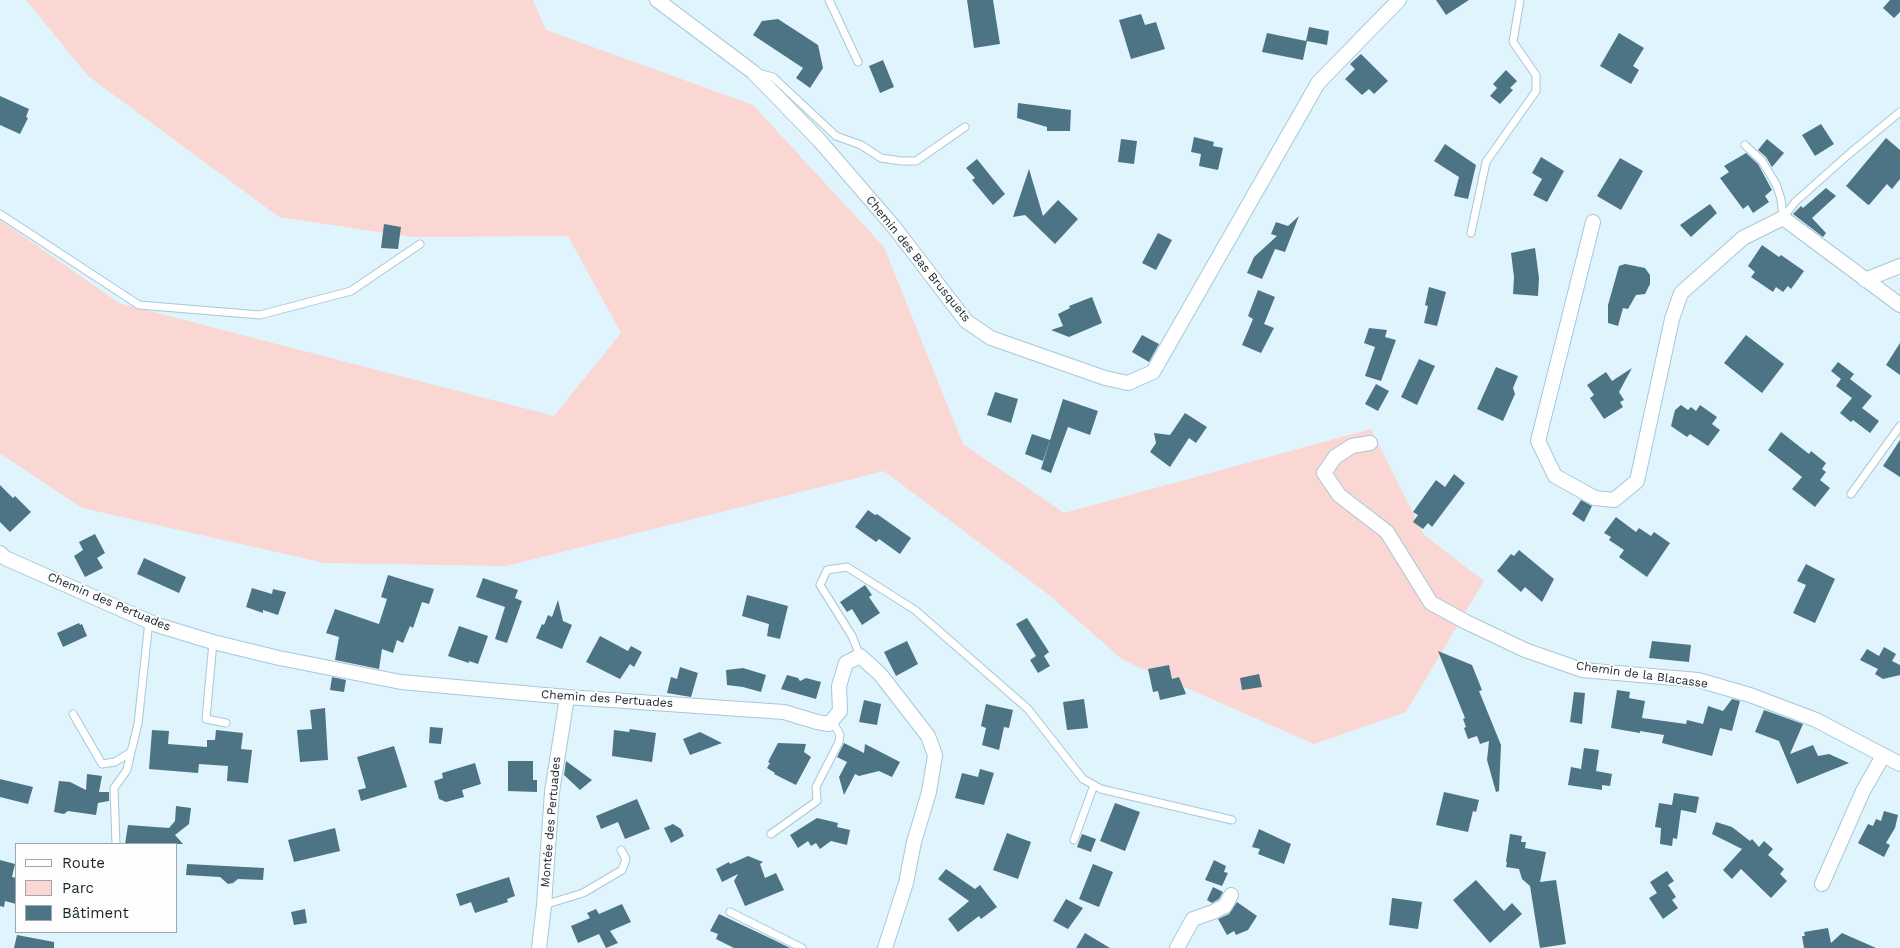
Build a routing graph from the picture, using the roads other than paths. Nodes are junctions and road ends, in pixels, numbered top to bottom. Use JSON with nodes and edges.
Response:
{"nodes":[{"id":1,"x":657,"y":0,"type":"edge"},
{"id":2,"x":829,"y":0,"type":"edge"},
{"id":3,"x":1399,"y":0,"type":"edge"},
{"id":4,"x":1520,"y":0,"type":"edge"},
{"id":5,"x":858,"y":62,"type":"dead end"},
{"id":6,"x":753,"y":72,"type":"junction"},
{"id":7,"x":1900,"y":112,"type":"edge"},
{"id":8,"x":965,"y":127,"type":"dead end"},
{"id":9,"x":1745,"y":145,"type":"dead end"},
{"id":10,"x":0,"y":214,"type":"edge"},
{"id":11,"x":1783,"y":218,"type":"junction"},
{"id":12,"x":1593,"y":222,"type":"dead end"},
{"id":13,"x":1471,"y":234,"type":"dead end"},
{"id":14,"x":420,"y":244,"type":"dead end"},
{"id":15,"x":1900,"y":266,"type":"edge"},
{"id":16,"x":1865,"y":280,"type":"junction"},
{"id":17,"x":1900,"y":305,"type":"edge"},
{"id":18,"x":1900,"y":426,"type":"edge"},
{"id":19,"x":1370,"y":443,"type":"dead end"},
{"id":20,"x":1851,"y":494,"type":"dead end"},
{"id":21,"x":2,"y":558,"type":"edge"},
{"id":22,"x":149,"y":621,"type":"junction"},
{"id":23,"x":213,"y":642,"type":"junction"},
{"id":24,"x":860,"y":656,"type":"junction"},
{"id":25,"x":567,"y":697,"type":"junction"},
{"id":26,"x":73,"y":714,"type":"dead end"},
{"id":27,"x":832,"y":720,"type":"junction"},
{"id":28,"x":226,"y":723,"type":"dead end"},
{"id":29,"x":131,"y":752,"type":"junction"},
{"id":30,"x":1883,"y":756,"type":"junction"},
{"id":31,"x":1900,"y":764,"type":"edge"},
{"id":32,"x":1094,"y":785,"type":"junction"},
{"id":33,"x":1232,"y":820,"type":"dead end"},
{"id":34,"x":771,"y":834,"type":"dead end"},
{"id":35,"x":1074,"y":840,"type":"dead end"},
{"id":36,"x":116,"y":843,"type":"edge"},
{"id":37,"x":621,"y":850,"type":"dead end"},
{"id":38,"x":1822,"y":884,"type":"dead end"},
{"id":39,"x":1231,"y":895,"type":"dead end"},
{"id":40,"x":544,"y":905,"type":"junction"},
{"id":41,"x":730,"y":912,"type":"dead end"},
{"id":42,"x":539,"y":948,"type":"edge"},
{"id":43,"x":802,"y":948,"type":"edge"},
{"id":44,"x":885,"y":948,"type":"edge"},
{"id":45,"x":1177,"y":948,"type":"edge"}],
"edges":[{"from":1,"to":6,"type":"street","name":"Chemin des Bas Brusquets"},
{"from":2,"to":5,"type":"lane"},
{"from":3,"to":6,"type":"street","name":"Chemin des Bas Brusquets"},
{"from":4,"to":13,"type":"lane"},
{"from":6,"to":8,"type":"lane"},
{"from":7,"to":11,"type":"lane"},
{"from":9,"to":11,"type":"lane"},
{"from":10,"to":14,"type":"lane"},
{"from":11,"to":12,"type":"street"},
{"from":11,"to":16,"type":"street"},
{"from":15,"to":16,"type":"street"},
{"from":16,"to":17,"type":"street"},
{"from":18,"to":20,"type":"lane"},
{"from":19,"to":30,"type":"street","name":"Chemin de la Blacasse"},
{"from":21,"to":22,"type":"street","name":"Chemin des Pertuades"},
{"from":22,"to":23,"type":"street","name":"Chemin des Pertuades"},
{"from":22,"to":29,"type":"lane"},
{"from":23,"to":25,"type":"street","name":"Chemin des Pertuades"},
{"from":23,"to":28,"type":"lane"},
{"from":24,"to":27,"type":"street"},
{"from":24,"to":32,"type":"lane"},
{"from":24,"to":44,"type":"street"},
{"from":25,"to":27,"type":"street","name":"Chemin des Pertuades"},
{"from":25,"to":40,"type":"street","name":"Montée des Pertuades"},
{"from":26,"to":29,"type":"lane"},
{"from":27,"to":34,"type":"lane"},
{"from":29,"to":36,"type":"lane"},
{"from":30,"to":31,"type":"street","name":"Chemin de la Blacasse"},
{"from":30,"to":38,"type":"street"},
{"from":32,"to":33,"type":"lane"},
{"from":32,"to":35,"type":"lane"},
{"from":37,"to":40,"type":"lane"},
{"from":39,"to":45,"type":"street"},
{"from":40,"to":42,"type":"street","name":"Montée des Pertuades"},
{"from":41,"to":43,"type":"lane"}]}
